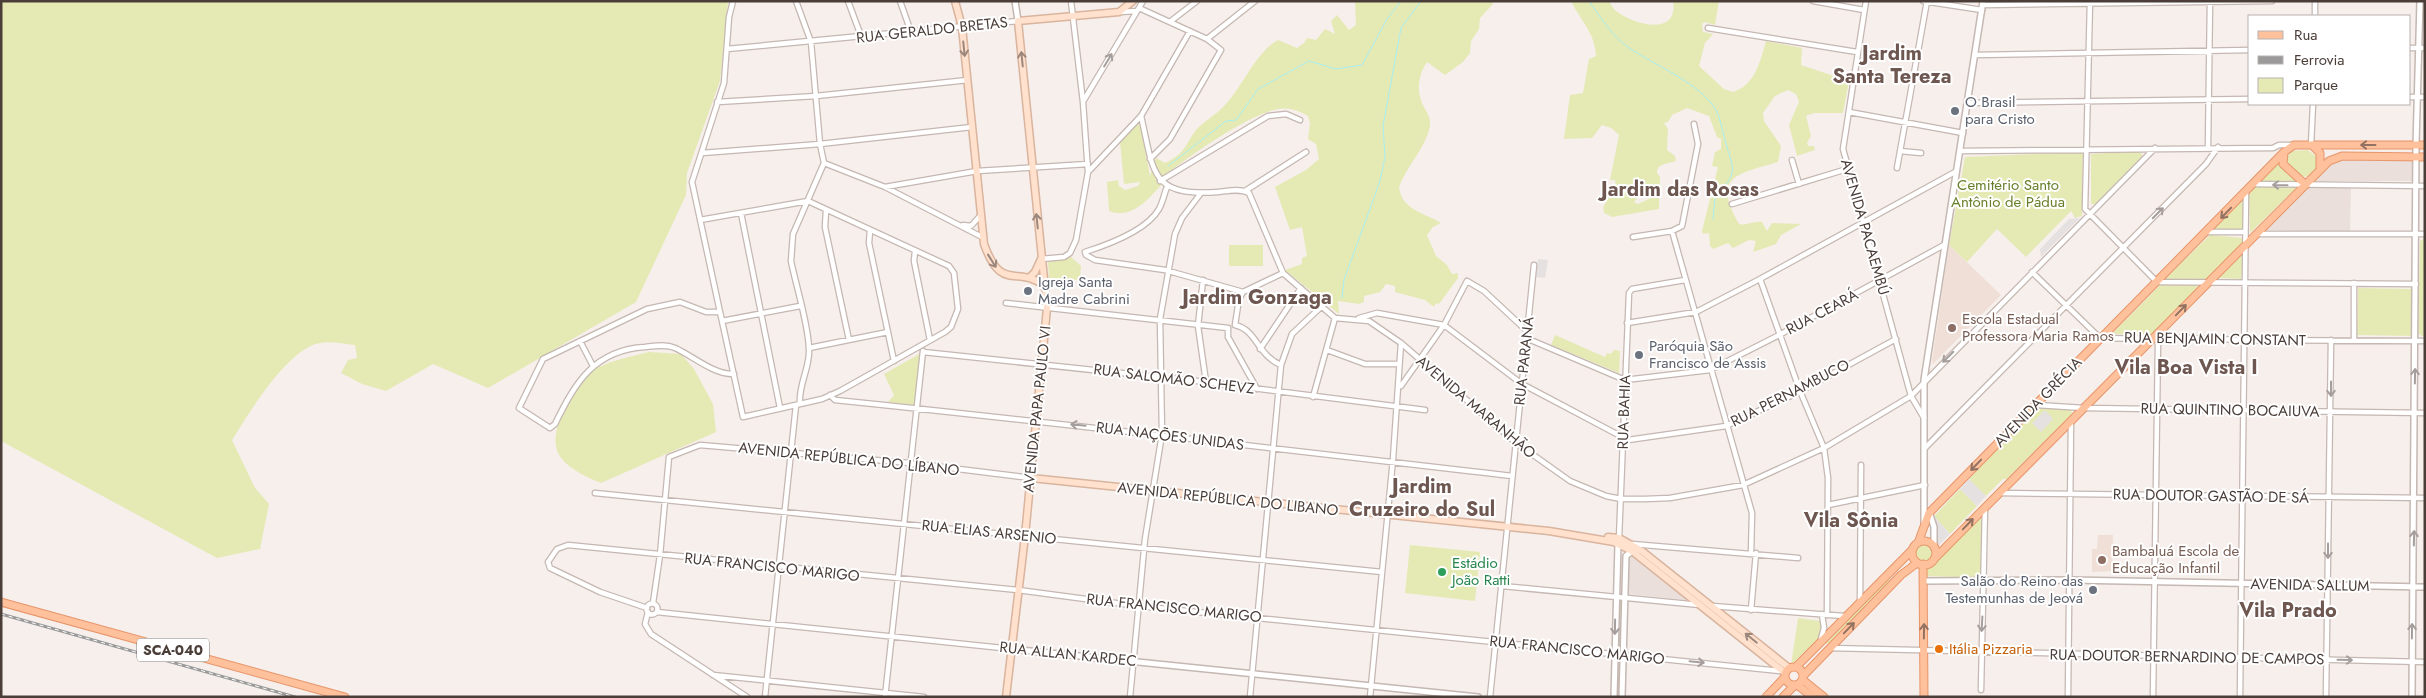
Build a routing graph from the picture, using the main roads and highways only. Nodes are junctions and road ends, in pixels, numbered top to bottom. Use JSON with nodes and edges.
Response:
{"nodes":[{"id":1,"x":954,"y":1,"type":"edge"},
{"id":2,"x":1133,"y":2,"type":"edge"},
{"id":3,"x":1018,"y":21,"type":"joint"},
{"id":4,"x":2312,"y":145,"type":"junction"},
{"id":5,"x":2425,"y":145,"type":"edge"},
{"id":6,"x":2284,"y":152,"type":"junction"},
{"id":7,"x":2421,"y":158,"type":"edge"},
{"id":8,"x":2320,"y":168,"type":"junction"},
{"id":9,"x":2306,"y":185,"type":"junction"},
{"id":10,"x":1041,"y":259,"type":"junction"},
{"id":11,"x":1030,"y":277,"type":"junction"},
{"id":12,"x":1045,"y":286,"type":"junction"},
{"id":13,"x":1031,"y":478,"type":"junction"},
{"id":14,"x":1915,"y":546,"type":"junction"},
{"id":15,"x":1630,"y":550,"type":"junction"},
{"id":16,"x":1934,"y":559,"type":"junction"},
{"id":17,"x":1920,"y":564,"type":"junction"},
{"id":18,"x":1888,"y":574,"type":"junction"},
{"id":19,"x":1895,"y":581,"type":"junction"},
{"id":20,"x":1,"y":602,"type":"edge"},
{"id":21,"x":1828,"y":632,"type":"junction"},
{"id":22,"x":1820,"y":640,"type":"junction"},
{"id":23,"x":1837,"y":640,"type":"junction"},
{"id":24,"x":1829,"y":648,"type":"junction"},
{"id":25,"x":1787,"y":671,"type":"junction"},
{"id":26,"x":1799,"y":681,"type":"junction"},
{"id":27,"x":345,"y":697,"type":"edge"},
{"id":28,"x":1006,"y":697,"type":"edge"},
{"id":29,"x":1766,"y":697,"type":"edge"},
{"id":30,"x":1783,"y":697,"type":"edge"},
{"id":31,"x":1812,"y":697,"type":"edge"},
{"id":32,"x":1824,"y":697,"type":"edge"},
{"id":33,"x":1924,"y":697,"type":"edge"}],
"edges":[{"from":1,"to":11,"type":"main road","one_way":true},
{"from":2,"to":3,"type":"main road","name":"RUA GERALDO BRETAS"},
{"from":10,"to":3,"type":"main road","name":"AVENIDA PAPA PAULO VI","one_way":true},
{"from":5,"to":4,"type":"main road","one_way":true},
{"from":4,"to":6,"type":"main road"},
{"from":4,"to":8,"type":"main road"},
{"from":6,"to":9,"type":"main road"},
{"from":6,"to":14,"type":"main road","name":"AVENIDA GRÉCIA","one_way":true},
{"from":7,"to":8,"type":"main road"},
{"from":8,"to":9,"type":"main road"},
{"from":16,"to":9,"type":"main road","one_way":true},
{"from":10,"to":11,"type":"main road"},
{"from":10,"to":12,"type":"main road","name":"AVENIDA PAPA PAULO VI"},
{"from":11,"to":12,"type":"main road"},
{"from":12,"to":13,"type":"main road","name":"AVENIDA PAPA PAULO VI"},
{"from":13,"to":15,"type":"main road","name":"AVENIDA REPÚBLICA DO LIBANO"},
{"from":13,"to":28,"type":"main road","name":"AVENIDA PAPA PAULO VI"},
{"from":14,"to":16,"type":"main road"},
{"from":14,"to":17,"type":"main road"},
{"from":14,"to":18,"type":"main road"},
{"from":15,"to":25,"type":"main road"},
{"from":25,"to":15,"type":"main road","one_way":true},
{"from":16,"to":17,"type":"main road"},
{"from":17,"to":19,"type":"main road"},
{"from":33,"to":17,"type":"main road","one_way":true},
{"from":18,"to":19,"type":"main road"},
{"from":18,"to":21,"type":"main road"},
{"from":23,"to":19,"type":"main road","one_way":true},
{"from":20,"to":27,"type":"main road","number":"SCA-040"},
{"from":21,"to":22,"type":"main road"},
{"from":21,"to":23,"type":"main road"},
{"from":22,"to":24,"type":"main road"},
{"from":22,"to":25,"type":"main road"},
{"from":23,"to":24,"type":"main road"},
{"from":24,"to":26,"type":"main road"},
{"from":25,"to":26,"type":"main road"},
{"from":25,"to":26,"type":"main road"},
{"from":25,"to":29,"type":"main road"},
{"from":26,"to":30,"type":"main road"},
{"from":26,"to":31,"type":"main road"},
{"from":26,"to":32,"type":"main road"}]}
